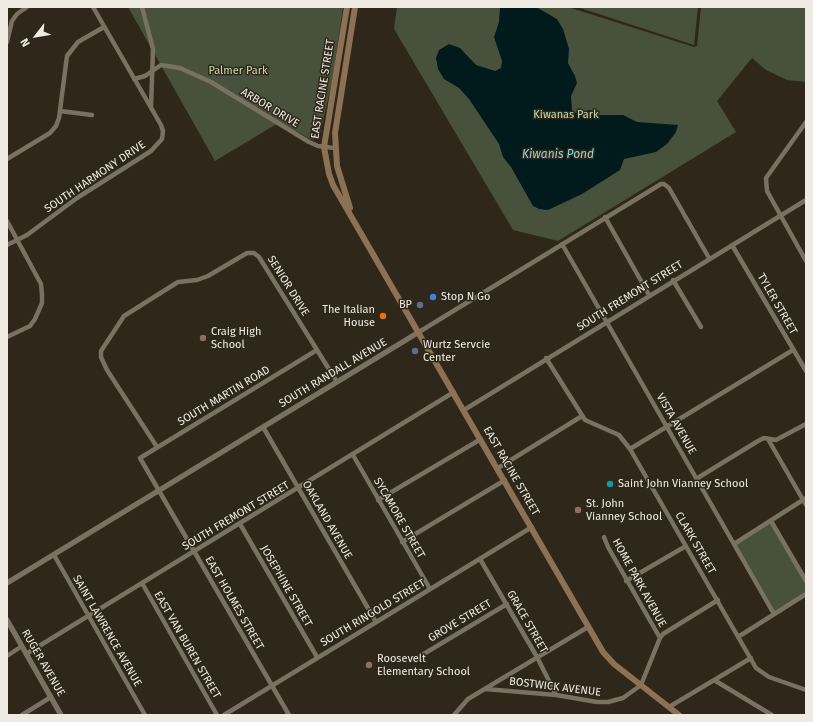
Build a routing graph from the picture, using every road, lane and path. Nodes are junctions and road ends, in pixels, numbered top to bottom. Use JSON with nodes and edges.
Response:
{"nodes":[{"id":1,"x":27,"y":7,"type":"edge"},
{"id":2,"x":93,"y":7,"type":"edge"},
{"id":3,"x":142,"y":7,"type":"edge"},
{"id":4,"x":347,"y":7,"type":"edge"},
{"id":5,"x":354,"y":7,"type":"edge"},
{"id":6,"x":104,"y":27,"type":"junction"},
{"id":7,"x":7,"y":42,"type":"edge"},
{"id":8,"x":153,"y":70,"type":"junction"},
{"id":9,"x":134,"y":79,"type":"junction"},
{"id":10,"x":151,"y":108,"type":"junction"},
{"id":11,"x":60,"y":111,"type":"junction"},
{"id":12,"x":92,"y":115,"type":"dead end"},
{"id":13,"x":806,"y":122,"type":"edge"},
{"id":14,"x":324,"y":147,"type":"junction"},
{"id":15,"x":334,"y":148,"type":"junction"},
{"id":16,"x":7,"y":159,"type":"edge"},
{"id":17,"x":806,"y":200,"type":"edge"},
{"id":18,"x":352,"y":215,"type":"junction"},
{"id":19,"x":780,"y":216,"type":"junction"},
{"id":20,"x":605,"y":217,"type":"junction"},
{"id":21,"x":7,"y":221,"type":"edge"},
{"id":22,"x":18,"y":241,"type":"junction"},
{"id":23,"x":562,"y":244,"type":"junction"},
{"id":24,"x":7,"y":245,"type":"edge"},
{"id":25,"x":732,"y":245,"type":"junction"},
{"id":26,"x":709,"y":258,"type":"junction"},
{"id":27,"x":806,"y":261,"type":"edge"},
{"id":28,"x":674,"y":280,"type":"junction"},
{"id":29,"x":649,"y":295,"type":"junction"},
{"id":30,"x":606,"y":322,"type":"junction"},
{"id":31,"x":701,"y":327,"type":"dead end"},
{"id":32,"x":419,"y":332,"type":"junction"},
{"id":33,"x":7,"y":337,"type":"edge"},
{"id":34,"x":317,"y":350,"type":"junction"},
{"id":35,"x":793,"y":350,"type":"junction"},
{"id":36,"x":546,"y":358,"type":"junction"},
{"id":37,"x":806,"y":371,"type":"edge"},
{"id":38,"x":337,"y":382,"type":"junction"},
{"id":39,"x":454,"y":392,"type":"junction"},
{"id":40,"x":464,"y":410,"type":"junction"},
{"id":41,"x":582,"y":416,"type":"junction"},
{"id":42,"x":806,"y":424,"type":"edge"},
{"id":43,"x":264,"y":427,"type":"junction"},
{"id":44,"x":667,"y":427,"type":"junction"},
{"id":45,"x":481,"y":439,"type":"junction"},
{"id":46,"x":768,"y":439,"type":"junction"},
{"id":47,"x":157,"y":447,"type":"junction"},
{"id":48,"x":630,"y":449,"type":"junction"},
{"id":49,"x":353,"y":456,"type":"junction"},
{"id":50,"x":140,"y":458,"type":"joint"},
{"id":51,"x":498,"y":468,"type":"junction"},
{"id":52,"x":696,"y":479,"type":"junction"},
{"id":53,"x":505,"y":480,"type":"junction"},
{"id":54,"x":299,"y":488,"type":"junction"},
{"id":55,"x":159,"y":491,"type":"junction"},
{"id":56,"x":804,"y":499,"type":"edge"},
{"id":57,"x":378,"y":500,"type":"junction"},
{"id":58,"x":806,"y":505,"type":"edge"},
{"id":59,"x":771,"y":521,"type":"junction"},
{"id":60,"x":240,"y":524,"type":"junction"},
{"id":61,"x":532,"y":527,"type":"junction"},
{"id":62,"x":604,"y":537,"type":"dead end"},
{"id":63,"x":402,"y":542,"type":"junction"},
{"id":64,"x":734,"y":544,"type":"junction"},
{"id":65,"x":686,"y":546,"type":"junction"},
{"id":66,"x":194,"y":552,"type":"junction"},
{"id":67,"x":54,"y":555,"type":"junction"},
{"id":68,"x":480,"y":559,"type":"junction"},
{"id":69,"x":626,"y":581,"type":"junction"},
{"id":70,"x":806,"y":581,"type":"edge"},
{"id":71,"x":7,"y":583,"type":"edge"},
{"id":72,"x":142,"y":583,"type":"junction"},
{"id":73,"x":430,"y":589,"type":"junction"},
{"id":74,"x":806,"y":594,"type":"edge"},
{"id":75,"x":718,"y":600,"type":"junction"},
{"id":76,"x":507,"y":604,"type":"junction"},
{"id":77,"x":774,"y":614,"type":"junction"},
{"id":78,"x":89,"y":617,"type":"junction"},
{"id":79,"x":7,"y":620,"type":"edge"},
{"id":80,"x":376,"y":622,"type":"junction"},
{"id":81,"x":588,"y":627,"type":"junction"},
{"id":82,"x":738,"y":637,"type":"junction"},
{"id":83,"x":660,"y":638,"type":"junction"},
{"id":84,"x":22,"y":646,"type":"junction"},
{"id":85,"x":26,"y":654,"type":"junction"},
{"id":86,"x":422,"y":655,"type":"dead end"},
{"id":87,"x":7,"y":656,"type":"edge"},
{"id":88,"x":317,"y":657,"type":"junction"},
{"id":89,"x":537,"y":657,"type":"junction"},
{"id":90,"x":751,"y":658,"type":"junction"},
{"id":91,"x":714,"y":680,"type":"junction"},
{"id":92,"x":641,"y":685,"type":"junction"},
{"id":93,"x":273,"y":686,"type":"junction"},
{"id":94,"x":485,"y":689,"type":"junction"},
{"id":95,"x":806,"y":690,"type":"edge"},
{"id":96,"x":556,"y":695,"type":"junction"},
{"id":97,"x":51,"y":697,"type":"junction"},
{"id":98,"x":669,"y":707,"type":"junction"},
{"id":99,"x":22,"y":715,"type":"edge"},
{"id":100,"x":61,"y":715,"type":"edge"},
{"id":101,"x":145,"y":715,"type":"edge"},
{"id":102,"x":217,"y":715,"type":"edge"},
{"id":103,"x":224,"y":715,"type":"edge"},
{"id":104,"x":290,"y":715,"type":"edge"},
{"id":105,"x":454,"y":715,"type":"edge"},
{"id":106,"x":679,"y":715,"type":"edge"},
{"id":107,"x":772,"y":715,"type":"edge"}],
"edges":[{"from":1,"to":7,"type":"street"},
{"from":2,"to":6,"type":"street","name":"SOUTH HARMONY DRIVE"},
{"from":3,"to":8,"type":"street"},
{"from":4,"to":14,"type":"main road","name":"EAST RACINE STREET"},
{"from":5,"to":15,"type":"main road","name":"EAST RACINE STREET"},
{"from":6,"to":9,"type":"street","name":"SOUTH HARMONY DRIVE"},
{"from":6,"to":11,"type":"street"},
{"from":8,"to":9,"type":"street"},
{"from":8,"to":10,"type":"street"},
{"from":8,"to":14,"type":"street","name":"ARBOR DRIVE"},
{"from":9,"to":10,"type":"street","name":"SOUTH HARMONY DRIVE"},
{"from":10,"to":22,"type":"street","name":"SOUTH HARMONY DRIVE"},
{"from":11,"to":12,"type":"street"},
{"from":11,"to":16,"type":"street"},
{"from":13,"to":19,"type":"street"},
{"from":14,"to":15,"type":"street","name":"ARBOR DRIVE"},
{"from":14,"to":18,"type":"main road","name":"EAST RACINE STREET"},
{"from":15,"to":18,"type":"main road","name":"EAST RACINE STREET"},
{"from":17,"to":19,"type":"street","name":"SOUTH FREMONT STREET"},
{"from":18,"to":32,"type":"main road","name":"EAST RACINE STREET"},
{"from":19,"to":25,"type":"street","name":"SOUTH FREMONT STREET"},
{"from":19,"to":27,"type":"street"},
{"from":20,"to":23,"type":"street","name":"SOUTH RANDALL AVENUE"},
{"from":20,"to":26,"type":"street","name":"SOUTH RANDALL AVENUE"},
{"from":20,"to":29,"type":"street"},
{"from":21,"to":22,"type":"street"},
{"from":22,"to":24,"type":"street","name":"SOUTH HARMONY DRIVE"},
{"from":22,"to":33,"type":"street"},
{"from":23,"to":30,"type":"street","name":"VISTA AVENUE"},
{"from":23,"to":32,"type":"street","name":"SOUTH RANDALL AVENUE"},
{"from":25,"to":26,"type":"street","name":"SOUTH FREMONT STREET"},
{"from":25,"to":35,"type":"street","name":"TYLER STREET"},
{"from":26,"to":28,"type":"street","name":"SOUTH FREMONT STREET"},
{"from":28,"to":29,"type":"street","name":"SOUTH FREMONT STREET"},
{"from":28,"to":31,"type":"street"},
{"from":29,"to":30,"type":"street","name":"SOUTH FREMONT STREET"},
{"from":30,"to":36,"type":"street","name":"SOUTH FREMONT STREET"},
{"from":30,"to":44,"type":"street","name":"VISTA AVENUE"},
{"from":32,"to":38,"type":"street","name":"SOUTH RANDALL AVENUE"},
{"from":32,"to":39,"type":"main road","name":"EAST RACINE STREET"},
{"from":34,"to":38,"type":"street","name":"SENIOR DRIVE"},
{"from":34,"to":47,"type":"street","name":"SOUTH MARTIN ROAD"},
{"from":34,"to":47,"type":"street","name":"SENIOR DRIVE"},
{"from":35,"to":37,"type":"street","name":"TYLER STREET"},
{"from":35,"to":44,"type":"street"},
{"from":36,"to":40,"type":"street","name":"SOUTH FREMONT STREET"},
{"from":36,"to":41,"type":"street","name":"CLARK STREET"},
{"from":38,"to":43,"type":"street","name":"SOUTH RANDALL AVENUE"},
{"from":39,"to":40,"type":"main road","name":"EAST RACINE STREET"},
{"from":39,"to":49,"type":"street","name":"SOUTH FREMONT STREET"},
{"from":40,"to":45,"type":"main road","name":"EAST RACINE STREET"},
{"from":41,"to":48,"type":"street","name":"CLARK STREET"},
{"from":41,"to":51,"type":"street"},
{"from":42,"to":46,"type":"street"},
{"from":43,"to":54,"type":"street","name":"OAKLAND AVENUE"},
{"from":43,"to":55,"type":"street","name":"SOUTH RANDALL AVENUE"},
{"from":44,"to":48,"type":"street"},
{"from":44,"to":52,"type":"street","name":"VISTA AVENUE"},
{"from":45,"to":51,"type":"main road","name":"EAST RACINE STREET"},
{"from":45,"to":57,"type":"street"},
{"from":46,"to":52,"type":"street"},
{"from":46,"to":56,"type":"street"},
{"from":47,"to":50,"type":"street","name":"SOUTH MARTIN ROAD"},
{"from":48,"to":65,"type":"street","name":"CLARK STREET"},
{"from":49,"to":54,"type":"street","name":"SOUTH FREMONT STREET"},
{"from":49,"to":57,"type":"street","name":"SYCAMORE STREET"},
{"from":50,"to":55,"type":"street","name":"EAST HOLMES STREET"},
{"from":51,"to":53,"type":"main road","name":"EAST RACINE STREET"},
{"from":52,"to":64,"type":"street","name":"VISTA AVENUE"},
{"from":53,"to":61,"type":"main road","name":"EAST RACINE STREET"},
{"from":53,"to":63,"type":"street"},
{"from":54,"to":60,"type":"street","name":"SOUTH FREMONT STREET"},
{"from":54,"to":80,"type":"street","name":"OAKLAND AVENUE"},
{"from":55,"to":66,"type":"street","name":"EAST HOLMES STREET"},
{"from":55,"to":67,"type":"street","name":"SOUTH RANDALL AVENUE"},
{"from":56,"to":58,"type":"street"},
{"from":56,"to":59,"type":"street"},
{"from":57,"to":63,"type":"street","name":"SYCAMORE STREET"},
{"from":59,"to":64,"type":"street"},
{"from":59,"to":70,"type":"street"},
{"from":60,"to":66,"type":"street","name":"SOUTH FREMONT STREET"},
{"from":60,"to":88,"type":"street","name":"JOSEPHINE STREET"},
{"from":61,"to":68,"type":"street","name":"SOUTH RINGOLD STREET"},
{"from":61,"to":81,"type":"main road","name":"EAST RACINE STREET"},
{"from":62,"to":69,"type":"street","name":"HOME PARK AVENUE"},
{"from":63,"to":73,"type":"street","name":"SYCAMORE STREET"},
{"from":64,"to":77,"type":"street","name":"VISTA AVENUE"},
{"from":65,"to":69,"type":"street"},
{"from":65,"to":75,"type":"street","name":"CLARK STREET"},
{"from":66,"to":72,"type":"street","name":"SOUTH FREMONT STREET"},
{"from":66,"to":93,"type":"street","name":"EAST HOLMES STREET"},
{"from":67,"to":71,"type":"street","name":"SOUTH RANDALL AVENUE"},
{"from":67,"to":78,"type":"street","name":"SAINT LAWRENCE AVENUE"},
{"from":68,"to":73,"type":"street","name":"SOUTH RINGOLD STREET"},
{"from":68,"to":76,"type":"street","name":"GRACE STREET"},
{"from":69,"to":83,"type":"street","name":"HOME PARK AVENUE"},
{"from":72,"to":78,"type":"street","name":"SOUTH FREMONT STREET"},
{"from":72,"to":102,"type":"street","name":"EAST VAN BUREN STREET"},
{"from":73,"to":80,"type":"street","name":"SOUTH RINGOLD STREET"},
{"from":74,"to":77,"type":"street"},
{"from":75,"to":82,"type":"street","name":"CLARK STREET"},
{"from":75,"to":83,"type":"street"},
{"from":76,"to":86,"type":"street","name":"GROVE STREET"},
{"from":76,"to":89,"type":"street","name":"GRACE STREET"},
{"from":77,"to":82,"type":"street"},
{"from":78,"to":85,"type":"street","name":"SOUTH FREMONT STREET"},
{"from":78,"to":101,"type":"street","name":"SAINT LAWRENCE AVENUE"},
{"from":79,"to":84,"type":"street","name":"RUGER AVENUE"},
{"from":80,"to":88,"type":"street","name":"SOUTH RINGOLD STREET"},
{"from":81,"to":89,"type":"street"},
{"from":81,"to":92,"type":"main road","name":"EAST RACINE STREET"},
{"from":82,"to":90,"type":"street","name":"CLARK STREET"},
{"from":83,"to":92,"type":"street"},
{"from":84,"to":85,"type":"street","name":"RUGER AVENUE"},
{"from":84,"to":87,"type":"street"},
{"from":85,"to":97,"type":"street","name":"RUGER AVENUE"},
{"from":88,"to":93,"type":"street","name":"SOUTH RINGOLD STREET"},
{"from":89,"to":94,"type":"street"},
{"from":89,"to":96,"type":"street","name":"GRACE STREET"},
{"from":90,"to":91,"type":"street"},
{"from":90,"to":95,"type":"street","name":"CLARK STREET"},
{"from":91,"to":98,"type":"street"},
{"from":91,"to":107,"type":"street"},
{"from":92,"to":96,"type":"street","name":"BOSTWICK AVENUE"},
{"from":92,"to":98,"type":"main road","name":"EAST RACINE STREET"},
{"from":93,"to":103,"type":"street","name":"SOUTH RINGOLD STREET"},
{"from":93,"to":104,"type":"street","name":"EAST HOLMES STREET"},
{"from":94,"to":96,"type":"street","name":"BOSTWICK AVENUE"},
{"from":94,"to":105,"type":"street"},
{"from":97,"to":99,"type":"street"},
{"from":97,"to":100,"type":"street","name":"RUGER AVENUE"},
{"from":98,"to":106,"type":"main road","name":"EAST RACINE STREET"}]}
